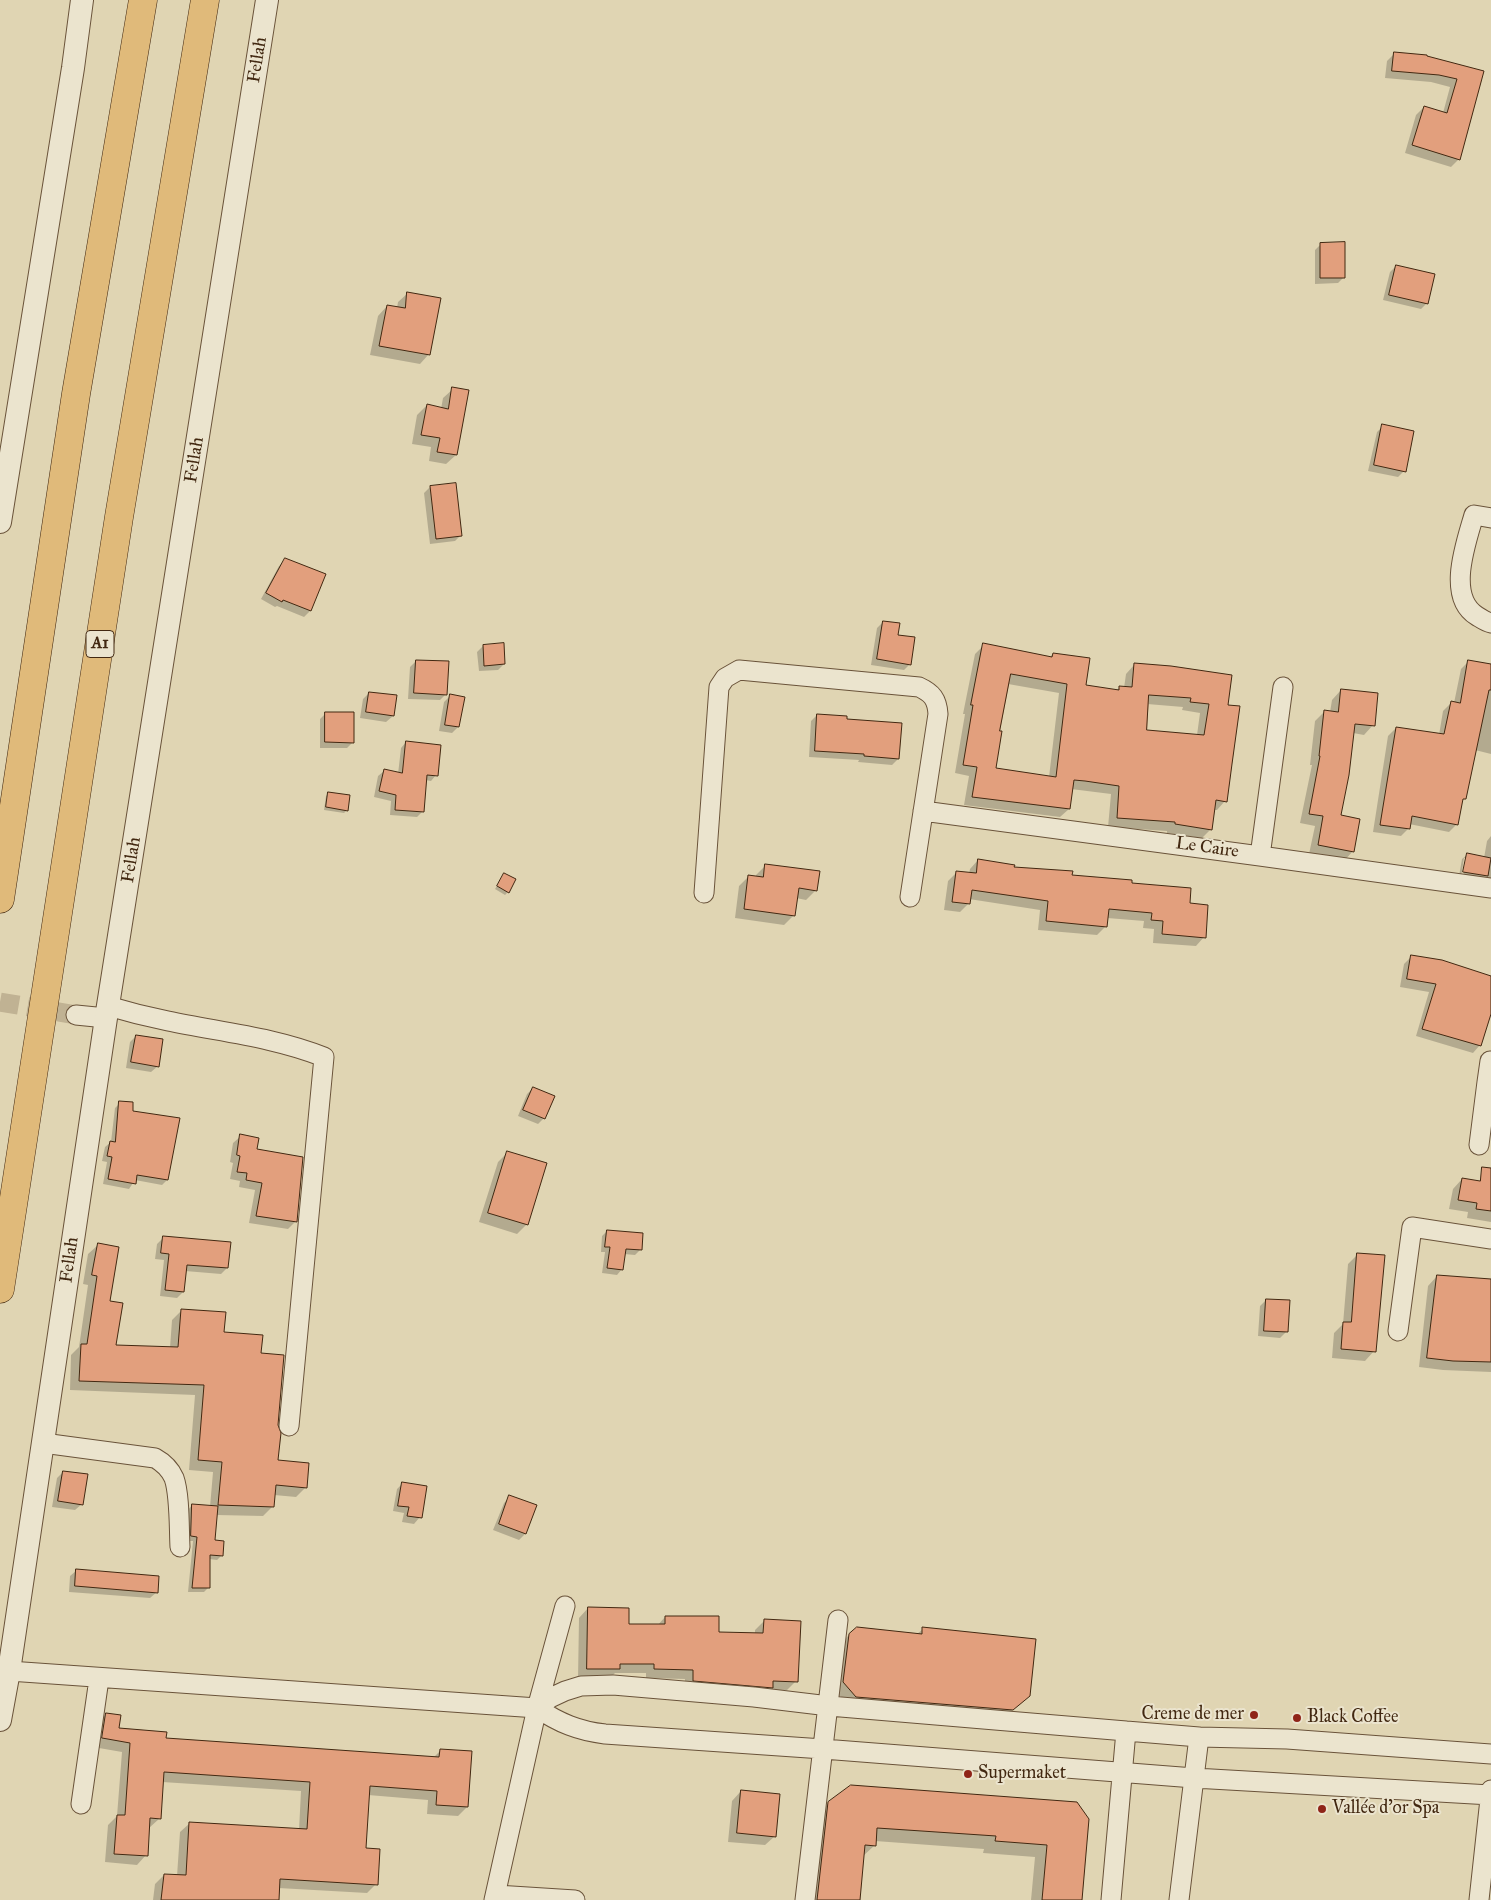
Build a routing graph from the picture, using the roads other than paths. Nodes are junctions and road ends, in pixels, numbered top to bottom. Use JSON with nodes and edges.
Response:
{"nodes":[{"id":1,"x":82,"y":0,"type":"edge"},
{"id":2,"x":143,"y":0,"type":"edge"},
{"id":3,"x":205,"y":0,"type":"edge"},
{"id":4,"x":267,"y":0,"type":"edge"},
{"id":5,"x":1491,"y":518,"type":"edge"},
{"id":6,"x":0,"y":522,"type":"edge"},
{"id":7,"x":1491,"y":623,"type":"edge"},
{"id":8,"x":1283,"y":688,"type":"dead end"},
{"id":9,"x":923,"y":811,"type":"junction"},
{"id":10,"x":1260,"y":856,"type":"junction"},
{"id":11,"x":1491,"y":888,"type":"edge"},
{"id":12,"x":704,"y":893,"type":"dead end"},
{"id":13,"x":910,"y":897,"type":"dead end"},
{"id":14,"x":0,"y":899,"type":"edge"},
{"id":15,"x":107,"y":1012,"type":"junction"},
{"id":16,"x":76,"y":1015,"type":"tunnel mouth"},
{"id":17,"x":1490,"y":1061,"type":"edge"},
{"id":18,"x":1489,"y":1082,"type":"edge"},
{"id":19,"x":1478,"y":1145,"type":"dead end"},
{"id":20,"x":1491,"y":1239,"type":"edge"},
{"id":21,"x":0,"y":1289,"type":"edge"},
{"id":22,"x":1398,"y":1331,"type":"dead end"},
{"id":23,"x":289,"y":1426,"type":"dead end"},
{"id":24,"x":43,"y":1443,"type":"junction"},
{"id":25,"x":180,"y":1547,"type":"dead end"},
{"id":26,"x":565,"y":1606,"type":"dead end"},
{"id":27,"x":838,"y":1620,"type":"dead end"},
{"id":28,"x":9,"y":1672,"type":"junction"},
{"id":29,"x":99,"y":1679,"type":"junction"},
{"id":30,"x":828,"y":1706,"type":"junction"},
{"id":31,"x":537,"y":1708,"type":"junction"},
{"id":32,"x":0,"y":1720,"type":"edge"},
{"id":33,"x":1126,"y":1731,"type":"junction"},
{"id":34,"x":1199,"y":1737,"type":"junction"},
{"id":35,"x":823,"y":1749,"type":"junction"},
{"id":36,"x":1491,"y":1754,"type":"edge"},
{"id":37,"x":1123,"y":1772,"type":"junction"},
{"id":38,"x":1194,"y":1778,"type":"junction"},
{"id":39,"x":1491,"y":1790,"type":"edge"},
{"id":40,"x":1491,"y":1795,"type":"edge"},
{"id":41,"x":81,"y":1804,"type":"dead end"},
{"id":42,"x":495,"y":1897,"type":"edge"},
{"id":43,"x":575,"y":1900,"type":"edge"},
{"id":44,"x":805,"y":1900,"type":"edge"},
{"id":45,"x":1111,"y":1900,"type":"edge"},
{"id":46,"x":1179,"y":1900,"type":"edge"},
{"id":47,"x":1479,"y":1900,"type":"edge"}],
"edges":[{"from":1,"to":6,"type":"street"},
{"from":2,"to":14,"type":"highway"},
{"from":3,"to":21,"type":"highway","number":"A1"},
{"from":4,"to":15,"type":"street","name":"Fellah"},
{"from":5,"to":7,"type":"street"},
{"from":8,"to":10,"type":"street"},
{"from":9,"to":10,"type":"street","name":"Le Caire"},
{"from":9,"to":12,"type":"street"},
{"from":9,"to":13,"type":"street"},
{"from":10,"to":11,"type":"street","name":"Le Caire"},
{"from":15,"to":16,"type":"street"},
{"from":15,"to":23,"type":"street"},
{"from":15,"to":24,"type":"street","name":"Fellah"},
{"from":17,"to":18,"type":"street"},
{"from":18,"to":19,"type":"street"},
{"from":20,"to":22,"type":"street"},
{"from":24,"to":25,"type":"street"},
{"from":24,"to":28,"type":"street","name":"Fellah"},
{"from":26,"to":31,"type":"street"},
{"from":27,"to":30,"type":"street"},
{"from":28,"to":29,"type":"street"},
{"from":28,"to":32,"type":"street","name":"Fellah"},
{"from":29,"to":31,"type":"street"},
{"from":29,"to":41,"type":"street"},
{"from":30,"to":31,"type":"street"},
{"from":30,"to":33,"type":"street"},
{"from":30,"to":35,"type":"street"},
{"from":31,"to":35,"type":"street"},
{"from":31,"to":42,"type":"street"},
{"from":33,"to":34,"type":"street"},
{"from":33,"to":37,"type":"street"},
{"from":34,"to":36,"type":"street"},
{"from":34,"to":38,"type":"street"},
{"from":35,"to":37,"type":"street"},
{"from":35,"to":44,"type":"street"},
{"from":37,"to":38,"type":"street"},
{"from":37,"to":45,"type":"street"},
{"from":38,"to":40,"type":"street"},
{"from":38,"to":46,"type":"street"},
{"from":39,"to":40,"type":"street"},
{"from":40,"to":47,"type":"street"},
{"from":42,"to":43,"type":"street"}]}
